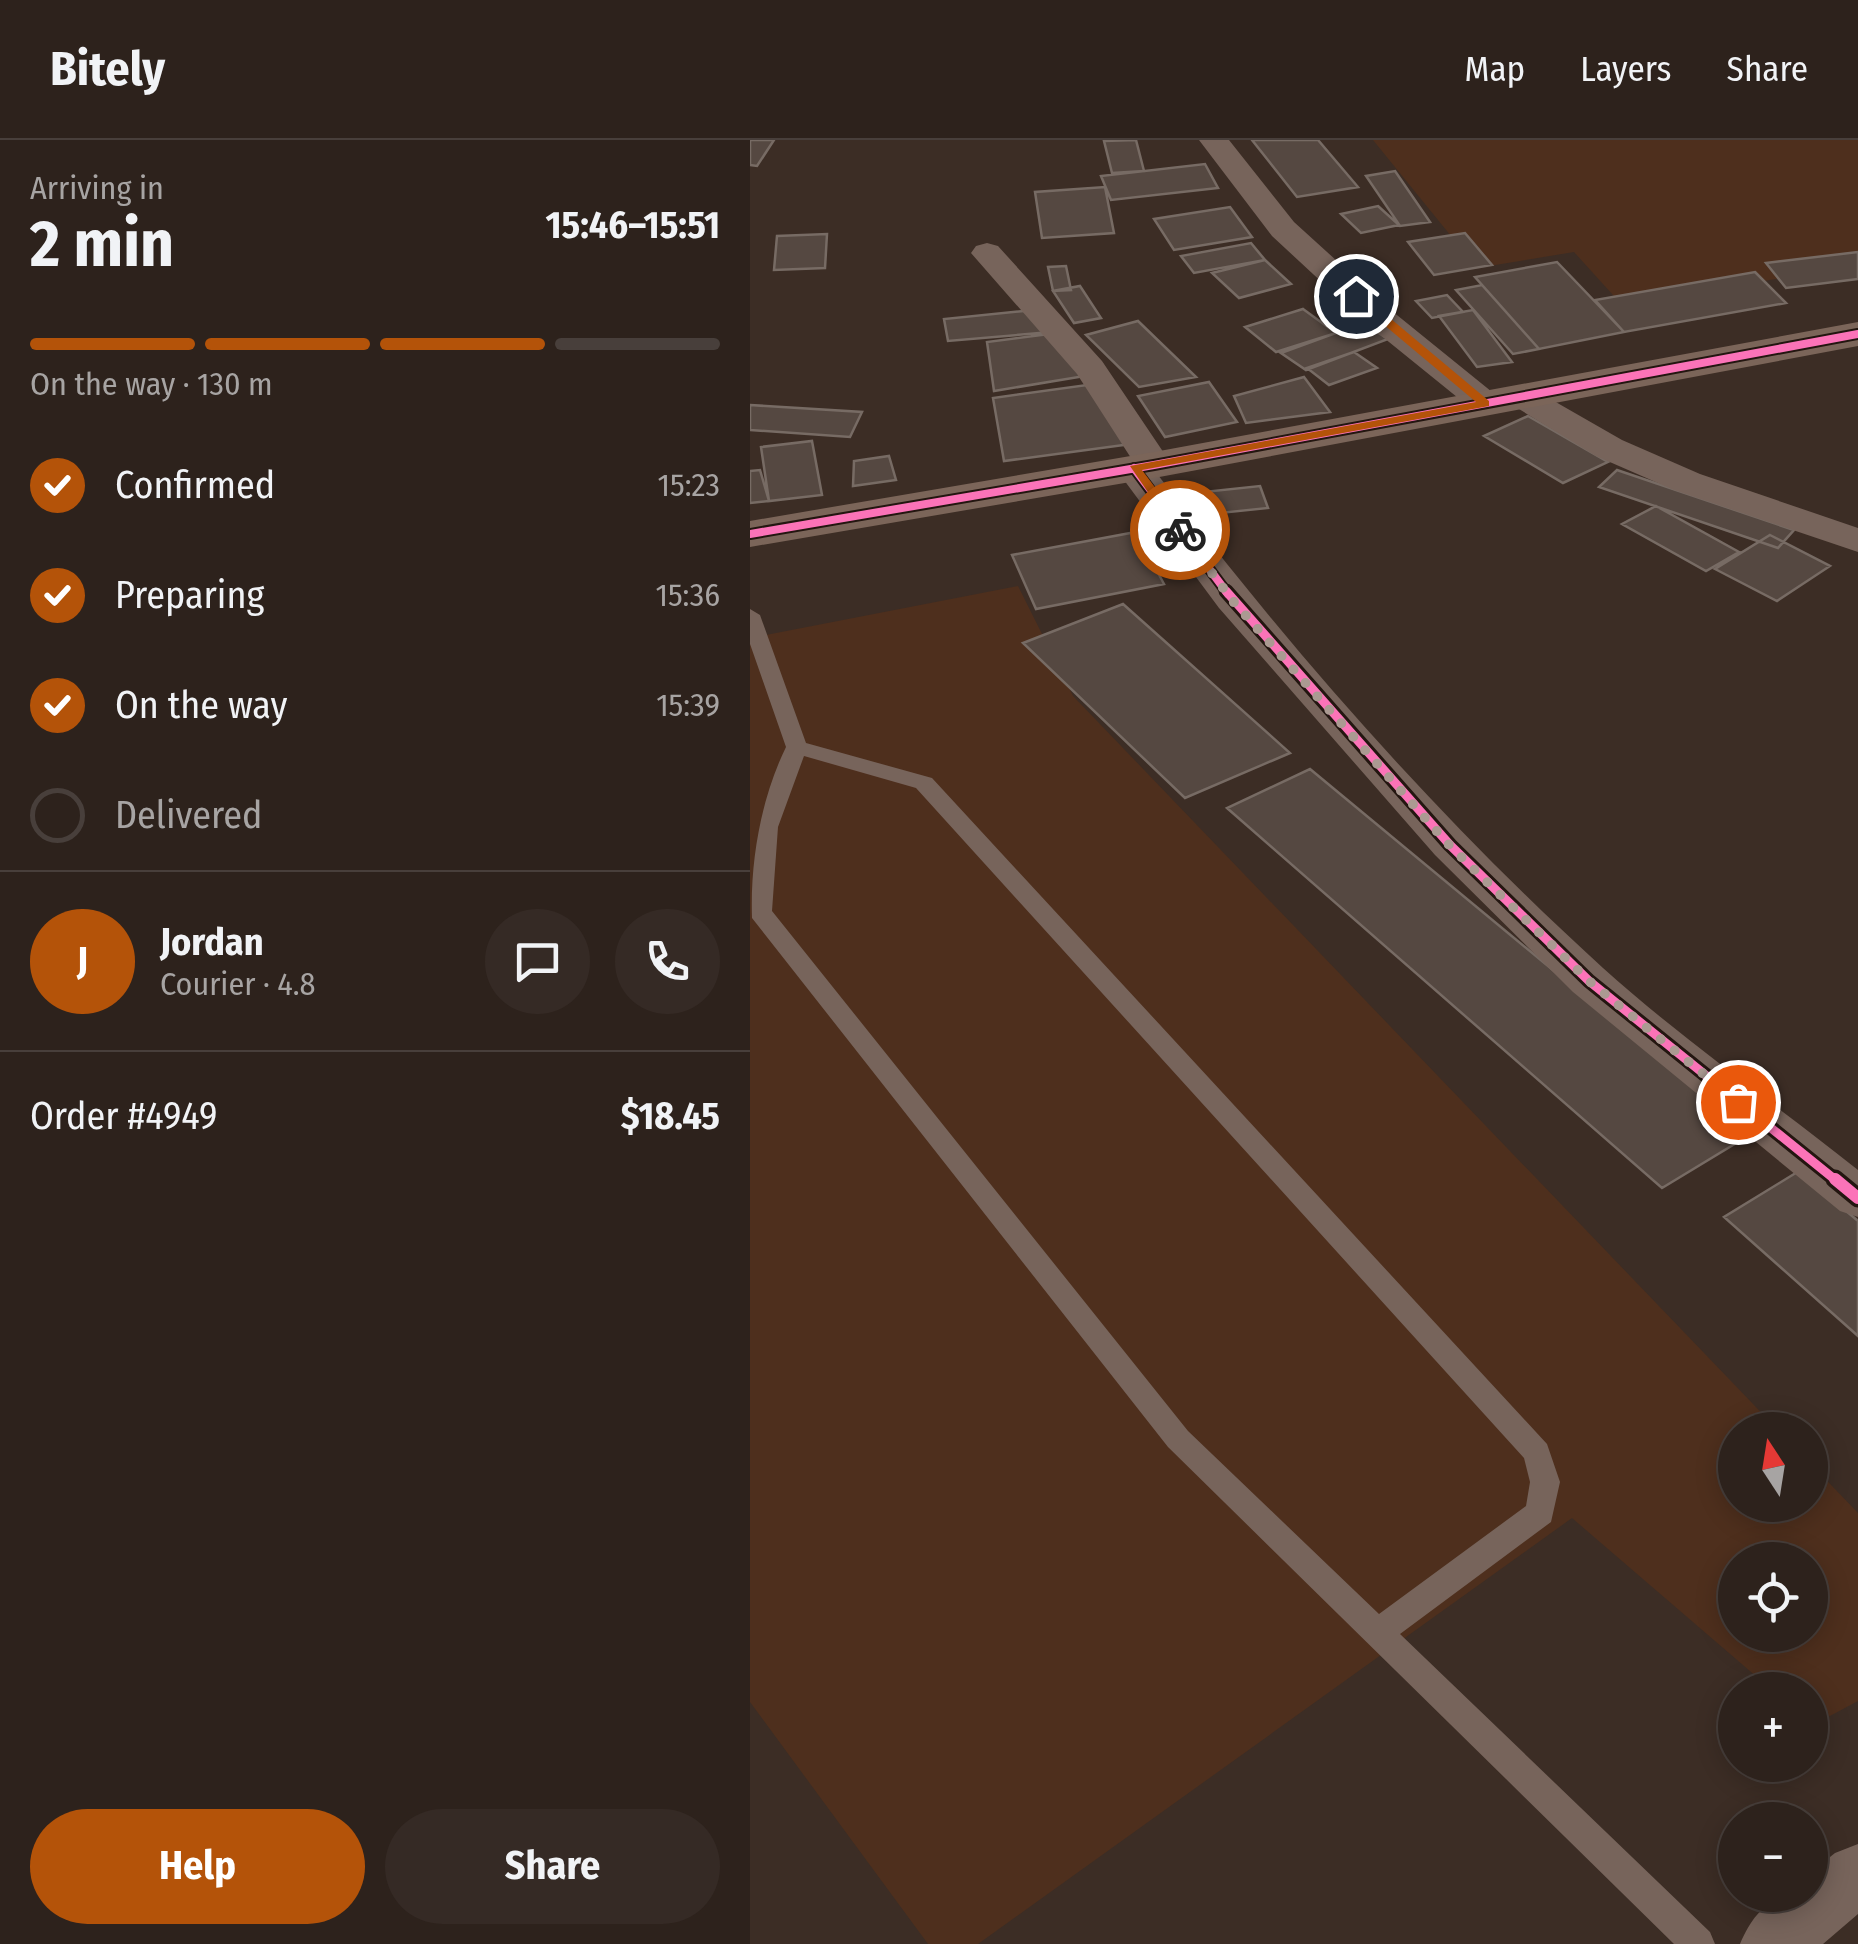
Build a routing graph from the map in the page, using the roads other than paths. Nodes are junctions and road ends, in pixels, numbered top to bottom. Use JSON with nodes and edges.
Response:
{"nodes":[{"id":1,"x":1214,"y":140,"type":"edge"},
{"id":2,"x":987,"y":253,"type":"dead end"},
{"id":3,"x":1858,"y":334,"type":"edge"},
{"id":4,"x":1503,"y":400,"type":"junction"},
{"id":5,"x":1144,"y":467,"type":"junction"},
{"id":6,"x":750,"y":534,"type":"edge"},
{"id":7,"x":1858,"y":541,"type":"edge"},
{"id":8,"x":750,"y":616,"type":"edge"},
{"id":9,"x":797,"y":747,"type":"junction"},
{"id":10,"x":1858,"y":1198,"type":"edge"},
{"id":11,"x":1377,"y":1633,"type":"junction"},
{"id":12,"x":1858,"y":1874,"type":"edge"},
{"id":13,"x":1698,"y":1944,"type":"edge"},
{"id":14,"x":1773,"y":1944,"type":"edge"}],
"edges":[{"from":1,"to":4,"type":"street"},
{"from":2,"to":5,"type":"street"},
{"from":3,"to":4,"type":"street"},
{"from":4,"to":5,"type":"street"},
{"from":4,"to":7,"type":"street"},
{"from":5,"to":6,"type":"street"},
{"from":5,"to":10,"type":"street"},
{"from":8,"to":9,"type":"lane"},
{"from":9,"to":11,"type":"lane"},
{"from":9,"to":11,"type":"lane"},
{"from":11,"to":13,"type":"lane"},
{"from":12,"to":14,"type":"street"}]}
